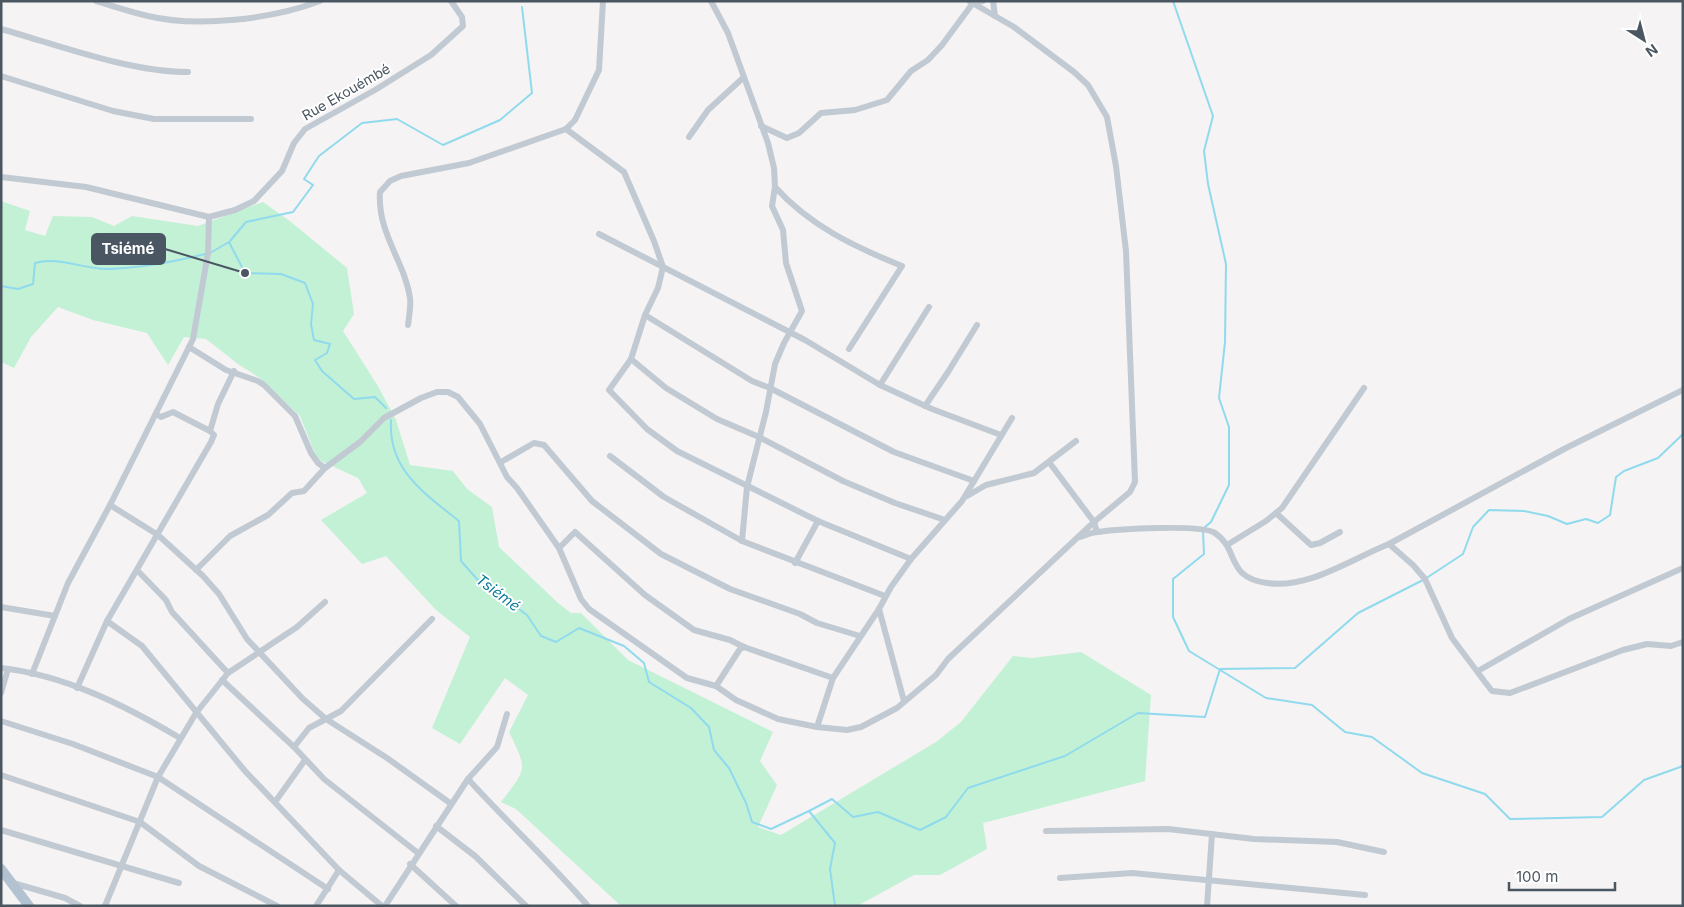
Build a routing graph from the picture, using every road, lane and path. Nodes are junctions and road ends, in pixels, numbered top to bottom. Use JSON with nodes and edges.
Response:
{"nodes":[{"id":1,"x":96,"y":1,"type":"edge"},
{"id":2,"x":320,"y":1,"type":"edge"},
{"id":3,"x":451,"y":1,"type":"edge"},
{"id":4,"x":603,"y":1,"type":"edge"},
{"id":5,"x":711,"y":1,"type":"edge"},
{"id":6,"x":983,"y":1,"type":"edge"},
{"id":7,"x":993,"y":1,"type":"edge"},
{"id":8,"x":971,"y":2,"type":"edge"},
{"id":9,"x":995,"y":16,"type":"junction"},
{"id":10,"x":1,"y":29,"type":"edge"},
{"id":11,"x":188,"y":72,"type":"dead end"},
{"id":12,"x":1,"y":76,"type":"edge"},
{"id":13,"x":744,"y":78,"type":"junction"},
{"id":14,"x":250,"y":118,"type":"dead end"},
{"id":15,"x":761,"y":126,"type":"junction"},
{"id":16,"x":566,"y":129,"type":"junction"},
{"id":17,"x":689,"y":137,"type":"dead end"},
{"id":18,"x":1,"y":176,"type":"edge"},
{"id":19,"x":775,"y":187,"type":"junction"},
{"id":20,"x":209,"y":217,"type":"junction"},
{"id":21,"x":599,"y":234,"type":"dead end"},
{"id":22,"x":662,"y":267,"type":"junction"},
{"id":23,"x":929,"y":307,"type":"dead end"},
{"id":24,"x":645,"y":315,"type":"junction"},
{"id":25,"x":408,"y":325,"type":"dead end"},
{"id":26,"x":977,"y":325,"type":"dead end"},
{"id":27,"x":789,"y":333,"type":"junction"},
{"id":28,"x":189,"y":347,"type":"junction"},
{"id":29,"x":849,"y":349,"type":"dead end"},
{"id":30,"x":631,"y":359,"type":"junction"},
{"id":31,"x":234,"y":371,"type":"junction"},
{"id":32,"x":880,"y":385,"type":"junction"},
{"id":33,"x":770,"y":388,"type":"junction"},
{"id":34,"x":1364,"y":388,"type":"dead end"},
{"id":35,"x":1683,"y":390,"type":"edge"},
{"id":36,"x":924,"y":406,"type":"junction"},
{"id":37,"x":156,"y":414,"type":"junction"},
{"id":38,"x":1012,"y":418,"type":"dead end"},
{"id":39,"x":210,"y":431,"type":"junction"},
{"id":40,"x":1001,"y":435,"type":"junction"},
{"id":41,"x":759,"y":437,"type":"junction"},
{"id":42,"x":1076,"y":441,"type":"dead end"},
{"id":43,"x":610,"y":456,"type":"dead end"},
{"id":44,"x":501,"y":462,"type":"junction"},
{"id":45,"x":1049,"y":462,"type":"junction"},
{"id":46,"x":325,"y":468,"type":"junction"},
{"id":47,"x":974,"y":481,"type":"junction"},
{"id":48,"x":747,"y":486,"type":"junction"},
{"id":49,"x":962,"y":501,"type":"junction"},
{"id":50,"x":110,"y":505,"type":"junction"},
{"id":51,"x":1276,"y":513,"type":"junction"},
{"id":52,"x":946,"y":520,"type":"junction"},
{"id":53,"x":818,"y":522,"type":"junction"},
{"id":54,"x":1094,"y":522,"type":"junction"},
{"id":55,"x":1097,"y":532,"type":"junction"},
{"id":56,"x":1340,"y":532,"type":"dead end"},
{"id":57,"x":158,"y":535,"type":"junction"},
{"id":58,"x":1079,"y":538,"type":"junction"},
{"id":59,"x":742,"y":541,"type":"junction"},
{"id":60,"x":1389,"y":544,"type":"junction"},
{"id":61,"x":1227,"y":545,"type":"junction"},
{"id":62,"x":559,"y":548,"type":"junction"},
{"id":63,"x":911,"y":559,"type":"junction"},
{"id":64,"x":796,"y":562,"type":"junction"},
{"id":65,"x":1683,"y":568,"type":"edge"},
{"id":66,"x":137,"y":570,"type":"junction"},
{"id":67,"x":196,"y":570,"type":"junction"},
{"id":68,"x":885,"y":596,"type":"junction"},
{"id":69,"x":325,"y":602,"type":"dead end"},
{"id":70,"x":1,"y":607,"type":"edge"},
{"id":71,"x":879,"y":609,"type":"junction"},
{"id":72,"x":55,"y":616,"type":"junction"},
{"id":73,"x":432,"y":619,"type":"dead end"},
{"id":74,"x":107,"y":621,"type":"junction"},
{"id":75,"x":860,"y":636,"type":"junction"},
{"id":76,"x":1683,"y":642,"type":"edge"},
{"id":77,"x":744,"y":647,"type":"junction"},
{"id":78,"x":258,"y":652,"type":"junction"},
{"id":79,"x":4,"y":668,"type":"edge"},
{"id":80,"x":1478,"y":671,"type":"junction"},
{"id":81,"x":228,"y":673,"type":"junction"},
{"id":82,"x":32,"y":674,"type":"junction"},
{"id":83,"x":833,"y":678,"type":"junction"},
{"id":84,"x":222,"y":680,"type":"junction"},
{"id":85,"x":716,"y":686,"type":"junction"},
{"id":86,"x":77,"y":688,"type":"junction"},
{"id":87,"x":1,"y":693,"type":"edge"},
{"id":88,"x":904,"y":701,"type":"junction"},
{"id":89,"x":196,"y":713,"type":"junction"},
{"id":90,"x":507,"y":714,"type":"dead end"},
{"id":91,"x":326,"y":719,"type":"junction"},
{"id":92,"x":1,"y":721,"type":"edge"},
{"id":93,"x":817,"y":727,"type":"junction"},
{"id":94,"x":180,"y":738,"type":"junction"},
{"id":95,"x":294,"y":747,"type":"junction"},
{"id":96,"x":305,"y":760,"type":"junction"},
{"id":97,"x":1,"y":775,"type":"edge"},
{"id":98,"x":158,"y":777,"type":"junction"},
{"id":99,"x":468,"y":779,"type":"junction"},
{"id":100,"x":274,"y":802,"type":"junction"},
{"id":101,"x":450,"y":803,"type":"junction"},
{"id":102,"x":140,"y":822,"type":"junction"},
{"id":103,"x":436,"y":826,"type":"junction"},
{"id":104,"x":1,"y":830,"type":"edge"},
{"id":105,"x":1046,"y":830,"type":"dead end"},
{"id":106,"x":1212,"y":834,"type":"junction"},
{"id":107,"x":1384,"y":852,"type":"dead end"},
{"id":108,"x":418,"y":853,"type":"junction"},
{"id":109,"x":410,"y":864,"type":"junction"},
{"id":110,"x":122,"y":867,"type":"junction"},
{"id":111,"x":1,"y":869,"type":"edge"},
{"id":112,"x":339,"y":870,"type":"junction"},
{"id":113,"x":1060,"y":878,"type":"dead end"},
{"id":114,"x":1208,"y":881,"type":"junction"},
{"id":115,"x":12,"y":883,"type":"junction"},
{"id":116,"x":179,"y":883,"type":"dead end"},
{"id":117,"x":328,"y":889,"type":"junction"},
{"id":118,"x":1365,"y":895,"type":"dead end"},
{"id":119,"x":29,"y":906,"type":"edge"},
{"id":120,"x":80,"y":906,"type":"edge"},
{"id":121,"x":105,"y":906,"type":"edge"},
{"id":122,"x":277,"y":906,"type":"edge"},
{"id":123,"x":316,"y":906,"type":"edge"},
{"id":124,"x":383,"y":906,"type":"edge"},
{"id":125,"x":456,"y":906,"type":"edge"},
{"id":126,"x":526,"y":906,"type":"edge"},
{"id":127,"x":588,"y":906,"type":"edge"},
{"id":128,"x":1207,"y":906,"type":"edge"}],
"edges":[{"from":1,"to":2,"type":"street"},
{"from":3,"to":20,"type":"street","name":"Rue Ekouémbé"},
{"from":4,"to":16,"type":"street"},
{"from":5,"to":13,"type":"street"},
{"from":6,"to":8,"type":"street"},
{"from":7,"to":9,"type":"street"},
{"from":8,"to":9,"type":"street"},
{"from":8,"to":15,"type":"street"},
{"from":9,"to":54,"type":"street"},
{"from":10,"to":11,"type":"street"},
{"from":12,"to":14,"type":"street"},
{"from":13,"to":15,"type":"street"},
{"from":13,"to":17,"type":"street"},
{"from":15,"to":19,"type":"street"},
{"from":16,"to":22,"type":"street"},
{"from":16,"to":25,"type":"street"},
{"from":18,"to":20,"type":"street","name":"Rue Ekouémbé"},
{"from":19,"to":27,"type":"street"},
{"from":19,"to":29,"type":"street"},
{"from":20,"to":28,"type":"street"},
{"from":21,"to":22,"type":"street"},
{"from":22,"to":24,"type":"street"},
{"from":22,"to":27,"type":"street"},
{"from":23,"to":32,"type":"street"},
{"from":24,"to":30,"type":"street"},
{"from":24,"to":33,"type":"street"},
{"from":26,"to":36,"type":"street"},
{"from":27,"to":32,"type":"street"},
{"from":27,"to":33,"type":"street"},
{"from":28,"to":31,"type":"street"},
{"from":28,"to":37,"type":"street"},
{"from":30,"to":41,"type":"street"},
{"from":30,"to":48,"type":"street"},
{"from":31,"to":39,"type":"street"},
{"from":31,"to":46,"type":"street"},
{"from":32,"to":36,"type":"street"},
{"from":33,"to":41,"type":"street"},
{"from":33,"to":47,"type":"street"},
{"from":34,"to":51,"type":"street"},
{"from":35,"to":60,"type":"street"},
{"from":36,"to":40,"type":"street"},
{"from":37,"to":39,"type":"street"},
{"from":37,"to":50,"type":"street"},
{"from":38,"to":40,"type":"street"},
{"from":39,"to":57,"type":"street"},
{"from":40,"to":47,"type":"street"},
{"from":41,"to":48,"type":"street"},
{"from":41,"to":52,"type":"street"},
{"from":42,"to":45,"type":"street"},
{"from":43,"to":59,"type":"street"},
{"from":44,"to":46,"type":"street"},
{"from":44,"to":62,"type":"street"},
{"from":44,"to":75,"type":"street"},
{"from":45,"to":49,"type":"street"},
{"from":45,"to":54,"type":"street"},
{"from":46,"to":67,"type":"street"},
{"from":47,"to":49,"type":"street"},
{"from":48,"to":53,"type":"street"},
{"from":48,"to":59,"type":"street"},
{"from":49,"to":52,"type":"street"},
{"from":50,"to":57,"type":"street"},
{"from":50,"to":72,"type":"street"},
{"from":51,"to":56,"type":"street"},
{"from":51,"to":61,"type":"street"},
{"from":52,"to":63,"type":"street"},
{"from":53,"to":63,"type":"street"},
{"from":53,"to":64,"type":"street"},
{"from":54,"to":55,"type":"street"},
{"from":54,"to":58,"type":"street"},
{"from":55,"to":58,"type":"street"},
{"from":55,"to":61,"type":"street"},
{"from":57,"to":66,"type":"street"},
{"from":57,"to":67,"type":"street"},
{"from":58,"to":88,"type":"street"},
{"from":59,"to":64,"type":"street"},
{"from":60,"to":61,"type":"street"},
{"from":60,"to":80,"type":"street"},
{"from":62,"to":77,"type":"street"},
{"from":62,"to":85,"type":"street"},
{"from":63,"to":68,"type":"street"},
{"from":64,"to":68,"type":"street"},
{"from":65,"to":80,"type":"street"},
{"from":66,"to":74,"type":"street"},
{"from":66,"to":81,"type":"street"},
{"from":67,"to":78,"type":"street"},
{"from":68,"to":71,"type":"street"},
{"from":69,"to":78,"type":"street"},
{"from":70,"to":72,"type":"street"},
{"from":71,"to":75,"type":"street"},
{"from":71,"to":88,"type":"street"},
{"from":72,"to":82,"type":"street"},
{"from":73,"to":91,"type":"street"},
{"from":74,"to":86,"type":"street"},
{"from":74,"to":89,"type":"street"},
{"from":75,"to":83,"type":"street"},
{"from":76,"to":80,"type":"street"},
{"from":77,"to":83,"type":"street"},
{"from":77,"to":85,"type":"street"},
{"from":78,"to":81,"type":"street"},
{"from":78,"to":91,"type":"street"},
{"from":79,"to":82,"type":"street"},
{"from":79,"to":87,"type":"street"},
{"from":81,"to":84,"type":"street"},
{"from":82,"to":86,"type":"street"},
{"from":83,"to":93,"type":"street"},
{"from":84,"to":89,"type":"street"},
{"from":84,"to":95,"type":"street"},
{"from":85,"to":93,"type":"street"},
{"from":86,"to":94,"type":"street"},
{"from":88,"to":93,"type":"street"},
{"from":89,"to":94,"type":"street"},
{"from":89,"to":100,"type":"street"},
{"from":90,"to":99,"type":"street"},
{"from":91,"to":95,"type":"street"},
{"from":91,"to":101,"type":"street"},
{"from":92,"to":98,"type":"street"},
{"from":94,"to":98,"type":"street"},
{"from":95,"to":96,"type":"street"},
{"from":96,"to":100,"type":"street"},
{"from":96,"to":108,"type":"street"},
{"from":97,"to":102,"type":"street"},
{"from":98,"to":102,"type":"street"},
{"from":98,"to":117,"type":"street"},
{"from":99,"to":101,"type":"street"},
{"from":99,"to":127,"type":"street"},
{"from":100,"to":112,"type":"street"},
{"from":101,"to":103,"type":"street"},
{"from":102,"to":110,"type":"street"},
{"from":102,"to":122,"type":"street"},
{"from":103,"to":108,"type":"street"},
{"from":103,"to":126,"type":"street"},
{"from":104,"to":110,"type":"street"},
{"from":105,"to":106,"type":"street"},
{"from":106,"to":107,"type":"street"},
{"from":106,"to":114,"type":"street"},
{"from":108,"to":109,"type":"street"},
{"from":109,"to":124,"type":"street"},
{"from":109,"to":125,"type":"street"},
{"from":110,"to":116,"type":"street"},
{"from":110,"to":121,"type":"street"},
{"from":111,"to":115,"type":"main road"},
{"from":112,"to":117,"type":"street"},
{"from":112,"to":124,"type":"street"},
{"from":113,"to":114,"type":"street"},
{"from":114,"to":118,"type":"street"},
{"from":114,"to":128,"type":"street"},
{"from":115,"to":119,"type":"main road"},
{"from":115,"to":120,"type":"street"},
{"from":117,"to":123,"type":"street"}]}
